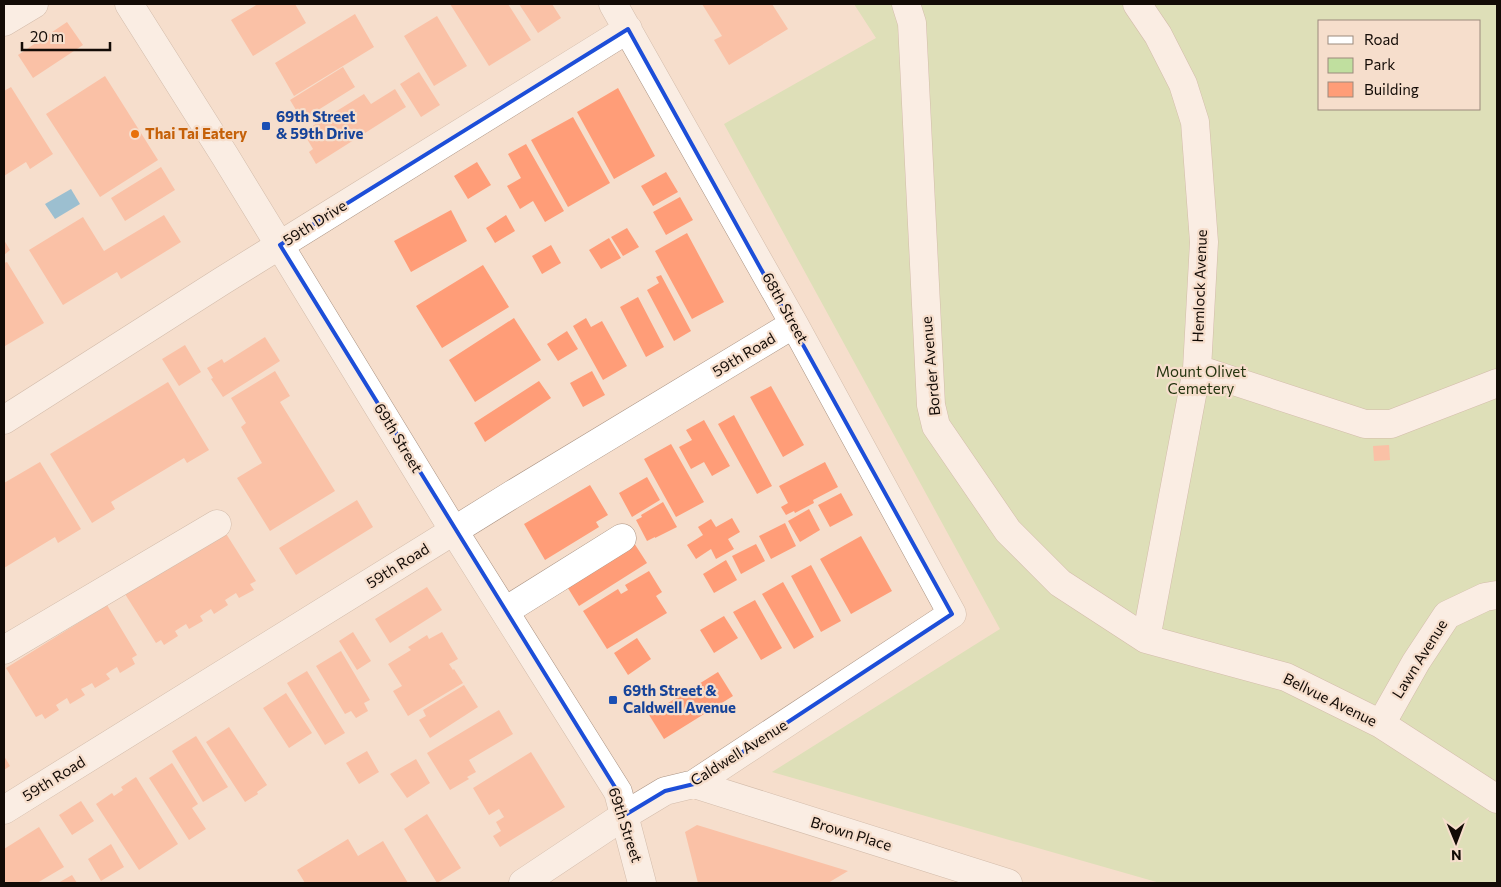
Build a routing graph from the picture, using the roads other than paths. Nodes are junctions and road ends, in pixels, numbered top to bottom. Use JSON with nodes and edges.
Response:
{"nodes":[{"id":1,"x":34,"y":4,"type":"edge"},
{"id":2,"x":129,"y":4,"type":"edge"},
{"id":3,"x":613,"y":4,"type":"edge"},
{"id":4,"x":906,"y":4,"type":"edge"},
{"id":5,"x":1137,"y":4,"type":"edge"},
{"id":6,"x":4,"y":22,"type":"edge"},
{"id":7,"x":628,"y":29,"type":"junction"},
{"id":8,"x":280,"y":245,"type":"junction"},
{"id":9,"x":794,"y":324,"type":"junction"},
{"id":10,"x":1197,"y":368,"type":"junction"},
{"id":11,"x":1497,"y":384,"type":"edge"},
{"id":12,"x":4,"y":420,"type":"edge"},
{"id":13,"x":217,"y":524,"type":"dead end"},
{"id":14,"x":454,"y":531,"type":"junction"},
{"id":15,"x":622,"y":538,"type":"dead end"},
{"id":16,"x":1497,"y":595,"type":"edge"},
{"id":17,"x":505,"y":611,"type":"junction"},
{"id":18,"x":952,"y":614,"type":"joint"},
{"id":19,"x":1146,"y":639,"type":"junction"},
{"id":20,"x":4,"y":650,"type":"edge"},
{"id":21,"x":1381,"y":724,"type":"junction"},
{"id":22,"x":694,"y":784,"type":"junction"},
{"id":23,"x":1497,"y":799,"type":"edge"},
{"id":24,"x":4,"y":810,"type":"edge"},
{"id":25,"x":625,"y":815,"type":"junction"},
{"id":26,"x":523,"y":883,"type":"edge"},
{"id":27,"x":642,"y":883,"type":"edge"},
{"id":28,"x":1008,"y":883,"type":"edge"}],
"edges":[{"from":1,"to":6,"type":"street"},
{"from":2,"to":8,"type":"street","name":"69th Street"},
{"from":3,"to":7,"type":"street","name":"68th Street"},
{"from":4,"to":19,"type":"street","name":"Border Avenue"},
{"from":5,"to":10,"type":"street","name":"Hemlock Avenue"},
{"from":7,"to":8,"type":"street","name":"59th Drive"},
{"from":7,"to":9,"type":"street","name":"68th Street"},
{"from":8,"to":12,"type":"street","name":"59th Drive"},
{"from":8,"to":14,"type":"street","name":"69th Street"},
{"from":9,"to":14,"type":"street","name":"59th Road"},
{"from":9,"to":18,"type":"street","name":"68th Street"},
{"from":10,"to":11,"type":"street"},
{"from":10,"to":19,"type":"street","name":"Hemlock Avenue"},
{"from":13,"to":20,"type":"street"},
{"from":14,"to":17,"type":"street","name":"69th Street"},
{"from":14,"to":24,"type":"street","name":"59th Road"},
{"from":15,"to":17,"type":"street"},
{"from":16,"to":21,"type":"street","name":"Lawn Avenue"},
{"from":17,"to":25,"type":"street","name":"69th Street"},
{"from":18,"to":22,"type":"street","name":"Caldwell Avenue"},
{"from":19,"to":21,"type":"street","name":"Bellvue Avenue"},
{"from":21,"to":23,"type":"street","name":"Bellvue Avenue"},
{"from":22,"to":25,"type":"street","name":"Caldwell Avenue"},
{"from":22,"to":28,"type":"street","name":"Brown Place"},
{"from":25,"to":26,"type":"street","name":"Caldwell Avenue"},
{"from":25,"to":27,"type":"street","name":"69th Street"}]}
